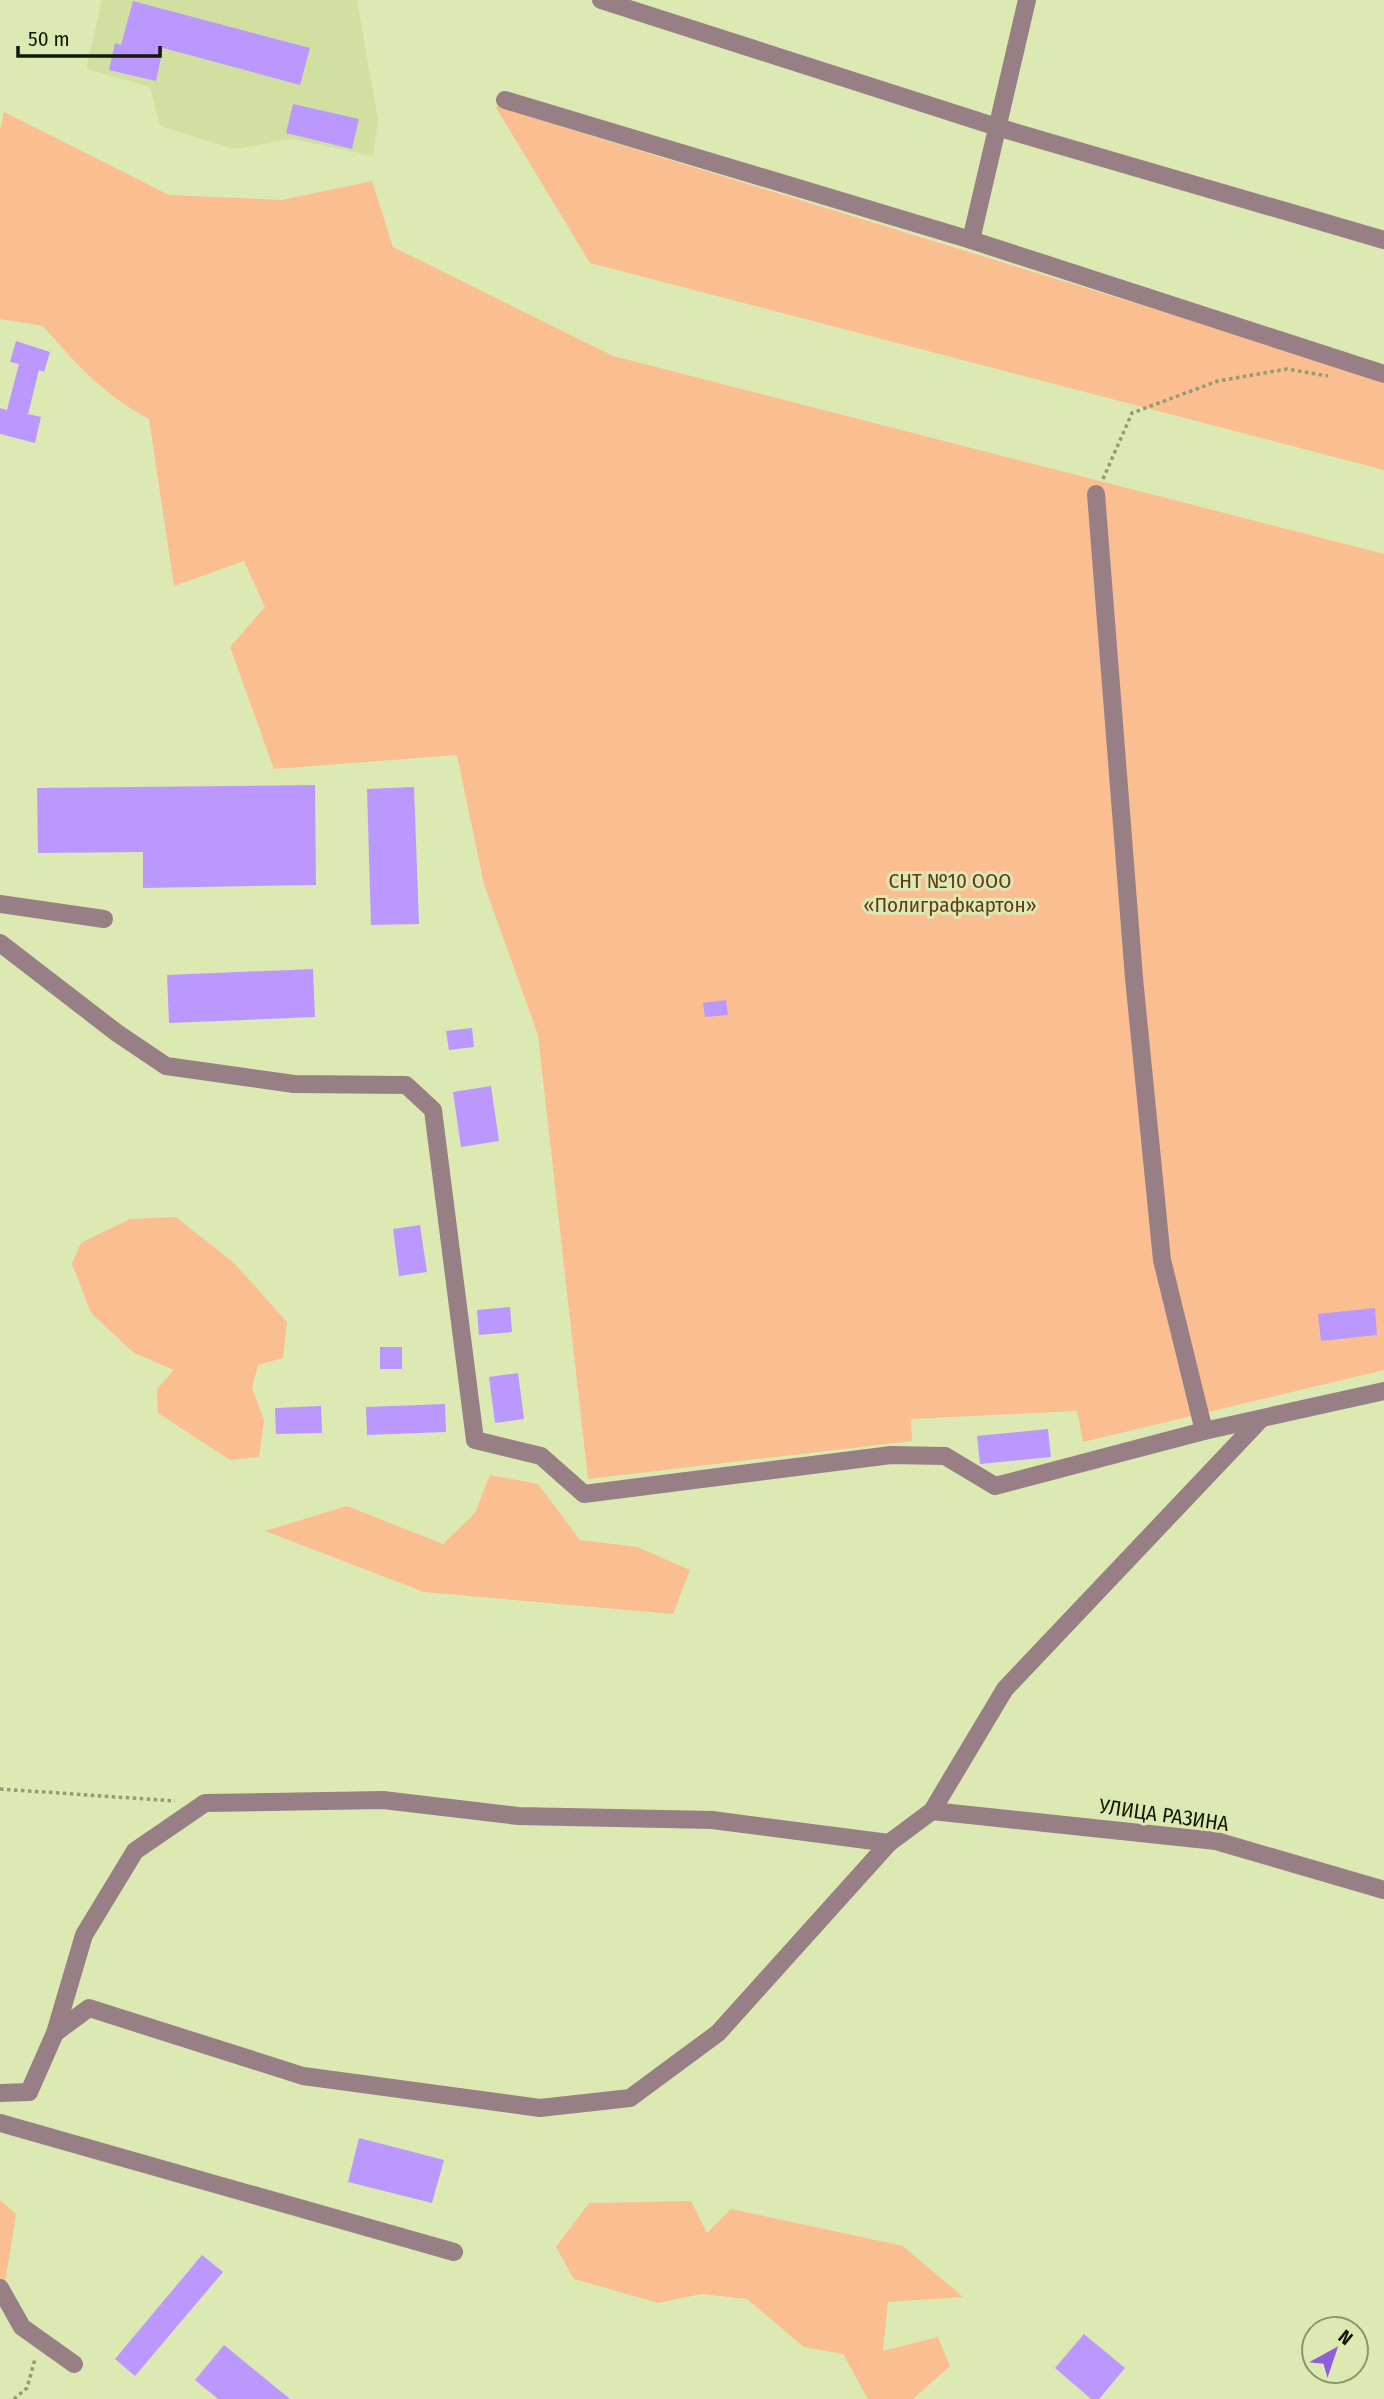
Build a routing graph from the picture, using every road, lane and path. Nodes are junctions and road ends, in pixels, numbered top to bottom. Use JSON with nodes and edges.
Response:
{"nodes":[{"id":1,"x":601,"y":0,"type":"edge"},
{"id":2,"x":1027,"y":0,"type":"edge"},
{"id":3,"x":505,"y":100,"type":"dead end"},
{"id":4,"x":998,"y":127,"type":"junction"},
{"id":5,"x":971,"y":240,"type":"junction"},
{"id":6,"x":1384,"y":240,"type":"edge"},
{"id":7,"x":1384,"y":374,"type":"edge"},
{"id":8,"x":1338,"y":378,"type":"dead end"},
{"id":9,"x":1097,"y":494,"type":"joint"},
{"id":10,"x":0,"y":904,"type":"edge"},
{"id":11,"x":104,"y":919,"type":"dead end"},
{"id":12,"x":0,"y":943,"type":"edge"},
{"id":13,"x":1384,"y":1391,"type":"edge"},
{"id":14,"x":1259,"y":1421,"type":"junction"},
{"id":15,"x":1204,"y":1431,"type":"junction"},
{"id":16,"x":0,"y":1789,"type":"edge"},
{"id":17,"x":205,"y":1803,"type":"junction"},
{"id":18,"x":932,"y":1811,"type":"junction"},
{"id":19,"x":889,"y":1843,"type":"junction"},
{"id":20,"x":1384,"y":1890,"type":"edge"},
{"id":21,"x":55,"y":2033,"type":"junction"},
{"id":22,"x":0,"y":2093,"type":"edge"},
{"id":23,"x":0,"y":2123,"type":"edge"},
{"id":24,"x":454,"y":2252,"type":"dead end"},
{"id":25,"x":0,"y":2288,"type":"edge"},
{"id":26,"x":40,"y":2340,"type":"junction"},
{"id":27,"x":74,"y":2364,"type":"dead end"},
{"id":28,"x":14,"y":2399,"type":"edge"}],
"edges":[{"from":1,"to":4,"type":"street"},
{"from":2,"to":4,"type":"street"},
{"from":3,"to":5,"type":"street"},
{"from":4,"to":5,"type":"street"},
{"from":4,"to":6,"type":"street"},
{"from":5,"to":7,"type":"street"},
{"from":8,"to":9,"type":"path"},
{"from":9,"to":15,"type":"street"},
{"from":10,"to":11,"type":"street"},
{"from":12,"to":15,"type":"street"},
{"from":13,"to":14,"type":"street"},
{"from":14,"to":15,"type":"street"},
{"from":14,"to":18,"type":"street"},
{"from":16,"to":17,"type":"path"},
{"from":17,"to":19,"type":"street"},
{"from":17,"to":21,"type":"street"},
{"from":18,"to":19,"type":"street"},
{"from":18,"to":20,"type":"street","name":"УЛИЦА РАЗИНА"},
{"from":19,"to":21,"type":"street"},
{"from":21,"to":22,"type":"street"},
{"from":23,"to":24,"type":"street"},
{"from":25,"to":26,"type":"street"},
{"from":26,"to":27,"type":"street"},
{"from":26,"to":28,"type":"path"}]}
